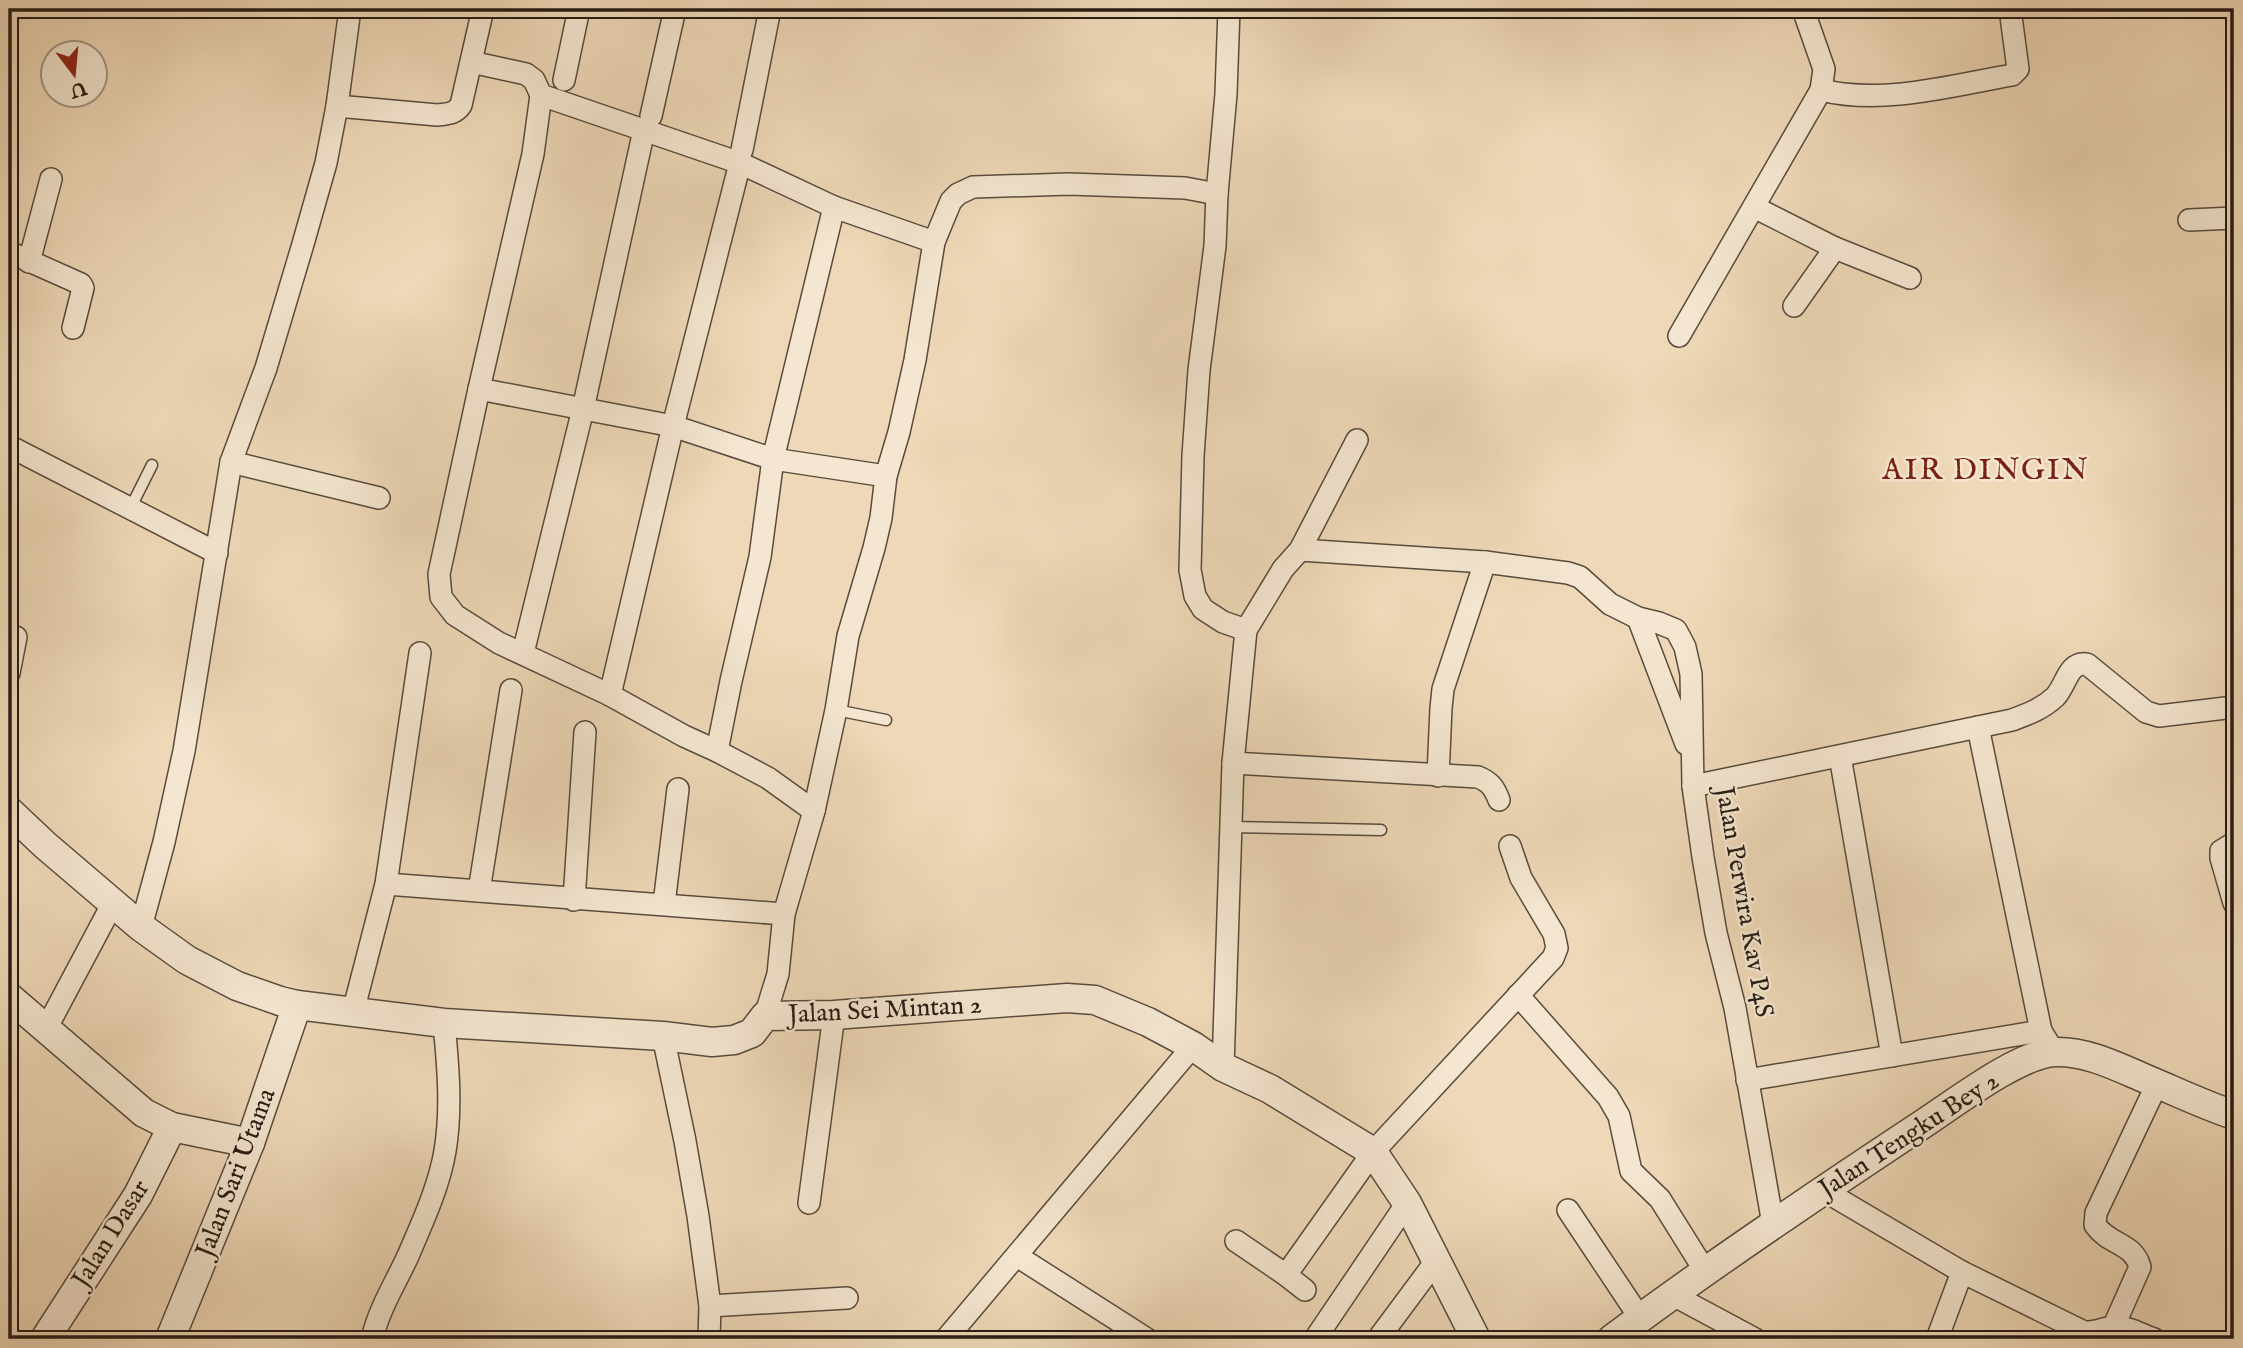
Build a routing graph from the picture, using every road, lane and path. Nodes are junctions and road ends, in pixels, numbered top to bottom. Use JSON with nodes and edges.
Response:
{"nodes":[{"id":1,"x":350,"y":9,"type":"edge"},
{"id":2,"x":483,"y":9,"type":"edge"},
{"id":3,"x":579,"y":9,"type":"edge"},
{"id":4,"x":675,"y":9,"type":"edge"},
{"id":5,"x":770,"y":9,"type":"edge"},
{"id":6,"x":1228,"y":9,"type":"edge"},
{"id":7,"x":1803,"y":9,"type":"edge"},
{"id":8,"x":2010,"y":9,"type":"edge"},
{"id":9,"x":471,"y":62,"type":"junction"},
{"id":10,"x":564,"y":80,"type":"dead end"},
{"id":11,"x":1821,"y":90,"type":"junction"},
{"id":12,"x":541,"y":95,"type":"junction"},
{"id":13,"x":337,"y":106,"type":"junction"},
{"id":14,"x":648,"y":123,"type":"junction"},
{"id":15,"x":741,"y":156,"type":"junction"},
{"id":16,"x":51,"y":179,"type":"dead end"},
{"id":17,"x":1217,"y":194,"type":"junction"},
{"id":18,"x":834,"y":207,"type":"junction"},
{"id":19,"x":1754,"y":207,"type":"junction"},
{"id":20,"x":2234,"y":218,"type":"edge"},
{"id":21,"x":2189,"y":220,"type":"dead end"},
{"id":22,"x":934,"y":242,"type":"junction"},
{"id":23,"x":1835,"y":248,"type":"junction"},
{"id":24,"x":9,"y":253,"type":"edge"},
{"id":25,"x":29,"y":262,"type":"junction"},
{"id":26,"x":1910,"y":278,"type":"dead end"},
{"id":27,"x":1794,"y":306,"type":"dead end"},
{"id":28,"x":73,"y":328,"type":"dead end"},
{"id":29,"x":1679,"y":335,"type":"dead end"},
{"id":30,"x":479,"y":389,"type":"junction"},
{"id":31,"x":583,"y":409,"type":"junction"},
{"id":32,"x":673,"y":426,"type":"junction"},
{"id":33,"x":1357,"y":440,"type":"dead end"},
{"id":34,"x":9,"y":446,"type":"edge"},
{"id":35,"x":773,"y":459,"type":"junction"},
{"id":36,"x":231,"y":462,"type":"junction"},
{"id":37,"x":152,"y":465,"type":"dead end"},
{"id":38,"x":886,"y":476,"type":"junction"},
{"id":39,"x":379,"y":498,"type":"dead end"},
{"id":40,"x":130,"y":509,"type":"junction"},
{"id":41,"x":1300,"y":550,"type":"junction"},
{"id":42,"x":217,"y":553,"type":"junction"},
{"id":43,"x":1485,"y":562,"type":"junction"},
{"id":44,"x":1638,"y":618,"type":"junction"},
{"id":45,"x":1246,"y":630,"type":"junction"},
{"id":46,"x":16,"y":637,"type":"dead end"},
{"id":47,"x":420,"y":653,"type":"dead end"},
{"id":48,"x":523,"y":653,"type":"junction"},
{"id":49,"x":9,"y":673,"type":"edge"},
{"id":50,"x":511,"y":690,"type":"dead end"},
{"id":51,"x":610,"y":695,"type":"junction"},
{"id":52,"x":2234,"y":707,"type":"edge"},
{"id":53,"x":836,"y":710,"type":"junction"},
{"id":54,"x":886,"y":720,"type":"dead end"},
{"id":55,"x":1978,"y":727,"type":"junction"},
{"id":56,"x":585,"y":732,"type":"dead end"},
{"id":57,"x":717,"y":751,"type":"junction"},
{"id":58,"x":1840,"y":756,"type":"junction"},
{"id":59,"x":1692,"y":759,"type":"junction"},
{"id":60,"x":1233,"y":763,"type":"junction"},
{"id":61,"x":1438,"y":776,"type":"junction"},
{"id":62,"x":1693,"y":786,"type":"junction"},
{"id":63,"x":678,"y":789,"type":"dead end"},
{"id":64,"x":1499,"y":800,"type":"dead end"},
{"id":65,"x":9,"y":811,"type":"edge"},
{"id":66,"x":814,"y":811,"type":"junction"},
{"id":67,"x":1231,"y":827,"type":"junction"},
{"id":68,"x":1381,"y":830,"type":"dead end"},
{"id":69,"x":2234,"y":843,"type":"edge"},
{"id":70,"x":1510,"y":846,"type":"dead end"},
{"id":71,"x":386,"y":884,"type":"junction"},
{"id":72,"x":479,"y":891,"type":"junction"},
{"id":73,"x":574,"y":900,"type":"junction"},
{"id":74,"x":2234,"y":902,"type":"edge"},
{"id":75,"x":113,"y":903,"type":"junction"},
{"id":76,"x":664,"y":904,"type":"junction"},
{"id":77,"x":784,"y":914,"type":"junction"},
{"id":78,"x":141,"y":927,"type":"junction"},
{"id":79,"x":1518,"y":995,"type":"junction"},
{"id":80,"x":9,"y":997,"type":"edge"},
{"id":81,"x":297,"y":1005,"type":"junction"},
{"id":82,"x":353,"y":1012,"type":"junction"},
{"id":83,"x":834,"y":1015,"type":"junction"},
{"id":84,"x":765,"y":1016,"type":"junction"},
{"id":85,"x":444,"y":1023,"type":"junction"},
{"id":86,"x":46,"y":1029,"type":"junction"},
{"id":87,"x":663,"y":1036,"type":"junction"},
{"id":88,"x":2048,"y":1041,"type":"junction"},
{"id":89,"x":1194,"y":1046,"type":"junction"},
{"id":90,"x":1892,"y":1056,"type":"junction"},
{"id":91,"x":1223,"y":1067,"type":"junction"},
{"id":92,"x":1747,"y":1080,"type":"junction"},
{"id":93,"x":2157,"y":1084,"type":"junction"},
{"id":94,"x":2234,"y":1115,"type":"edge"},
{"id":95,"x":172,"y":1127,"type":"junction"},
{"id":96,"x":250,"y":1143,"type":"junction"},
{"id":97,"x":1373,"y":1152,"type":"junction"},
{"id":98,"x":1823,"y":1190,"type":"junction"},
{"id":99,"x":809,"y":1203,"type":"dead end"},
{"id":100,"x":1407,"y":1203,"type":"junction"},
{"id":101,"x":1568,"y":1210,"type":"dead end"},
{"id":102,"x":1773,"y":1224,"type":"junction"},
{"id":103,"x":1236,"y":1241,"type":"dead end"},
{"id":104,"x":1017,"y":1256,"type":"junction"},
{"id":105,"x":1436,"y":1261,"type":"junction"},
{"id":106,"x":1705,"y":1271,"type":"junction"},
{"id":107,"x":1962,"y":1272,"type":"junction"},
{"id":108,"x":1286,"y":1275,"type":"junction"},
{"id":109,"x":1304,"y":1290,"type":"dead end"},
{"id":110,"x":1673,"y":1294,"type":"junction"},
{"id":111,"x":847,"y":1298,"type":"dead end"},
{"id":112,"x":710,"y":1306,"type":"junction"},
{"id":113,"x":1640,"y":1318,"type":"junction"},
{"id":114,"x":2111,"y":1333,"type":"edge"},
{"id":115,"x":44,"y":1339,"type":"edge"},
{"id":116,"x":170,"y":1339,"type":"edge"},
{"id":117,"x":372,"y":1339,"type":"edge"},
{"id":118,"x":709,"y":1339,"type":"edge"},
{"id":119,"x":946,"y":1339,"type":"edge"},
{"id":120,"x":1147,"y":1339,"type":"edge"},
{"id":121,"x":1315,"y":1339,"type":"edge"},
{"id":122,"x":1378,"y":1339,"type":"edge"},
{"id":123,"x":1476,"y":1339,"type":"edge"},
{"id":124,"x":1612,"y":1339,"type":"edge"},
{"id":125,"x":1755,"y":1339,"type":"edge"},
{"id":126,"x":1937,"y":1339,"type":"edge"},
{"id":127,"x":2154,"y":1339,"type":"edge"}],
"edges":[{"from":1,"to":13,"type":"street"},
{"from":2,"to":9,"type":"street"},
{"from":3,"to":10,"type":"street"},
{"from":4,"to":14,"type":"street"},
{"from":5,"to":15,"type":"street"},
{"from":6,"to":17,"type":"street"},
{"from":7,"to":11,"type":"street"},
{"from":8,"to":11,"type":"street"},
{"from":9,"to":12,"type":"street"},
{"from":9,"to":13,"type":"street"},
{"from":11,"to":19,"type":"street"},
{"from":12,"to":14,"type":"street"},
{"from":12,"to":30,"type":"street"},
{"from":13,"to":36,"type":"street"},
{"from":14,"to":15,"type":"street"},
{"from":14,"to":31,"type":"street"},
{"from":15,"to":18,"type":"street"},
{"from":15,"to":32,"type":"street"},
{"from":16,"to":25,"type":"street"},
{"from":17,"to":22,"type":"street"},
{"from":17,"to":45,"type":"street"},
{"from":18,"to":22,"type":"street"},
{"from":18,"to":35,"type":"street"},
{"from":19,"to":23,"type":"street"},
{"from":19,"to":29,"type":"street"},
{"from":20,"to":21,"type":"street"},
{"from":22,"to":38,"type":"street"},
{"from":23,"to":26,"type":"street"},
{"from":23,"to":27,"type":"street"},
{"from":24,"to":25,"type":"street"},
{"from":25,"to":28,"type":"street"},
{"from":30,"to":31,"type":"street"},
{"from":30,"to":48,"type":"street"},
{"from":31,"to":32,"type":"street"},
{"from":31,"to":48,"type":"street"},
{"from":32,"to":35,"type":"street"},
{"from":32,"to":51,"type":"street"},
{"from":33,"to":41,"type":"street"},
{"from":34,"to":40,"type":"street"},
{"from":35,"to":38,"type":"street"},
{"from":35,"to":57,"type":"street"},
{"from":36,"to":39,"type":"street"},
{"from":36,"to":42,"type":"street"},
{"from":37,"to":40,"type":"lane"},
{"from":38,"to":53,"type":"street"},
{"from":40,"to":42,"type":"street"},
{"from":41,"to":43,"type":"street","name":"Jalan Perwira Kav P4S"},
{"from":41,"to":45,"type":"street"},
{"from":42,"to":78,"type":"street"},
{"from":43,"to":44,"type":"street","name":"Jalan Perwira Kav P4S"},
{"from":43,"to":61,"type":"street"},
{"from":44,"to":59,"type":"street"},
{"from":44,"to":59,"type":"street","name":"Jalan Perwira Kav P4S"},
{"from":45,"to":60,"type":"street"},
{"from":46,"to":49,"type":"street"},
{"from":47,"to":71,"type":"street"},
{"from":48,"to":51,"type":"street"},
{"from":50,"to":72,"type":"street"},
{"from":51,"to":57,"type":"street"},
{"from":52,"to":55,"type":"street"},
{"from":53,"to":54,"type":"lane"},
{"from":53,"to":66,"type":"street"},
{"from":55,"to":58,"type":"street"},
{"from":55,"to":88,"type":"street"},
{"from":56,"to":73,"type":"street"},
{"from":57,"to":66,"type":"street"},
{"from":58,"to":62,"type":"street"},
{"from":58,"to":90,"type":"street"},
{"from":59,"to":62,"type":"street","name":"Jalan Perwira Kav P4S"},
{"from":60,"to":61,"type":"street"},
{"from":60,"to":67,"type":"street"},
{"from":61,"to":64,"type":"street"},
{"from":62,"to":92,"type":"street","name":"Jalan Perwira Kav P4S"},
{"from":63,"to":76,"type":"street"},
{"from":65,"to":75,"type":"street","name":"Jalan Sei Mintan 2"},
{"from":66,"to":77,"type":"street"},
{"from":67,"to":68,"type":"lane"},
{"from":67,"to":91,"type":"street"},
{"from":69,"to":74,"type":"street"},
{"from":70,"to":79,"type":"street"},
{"from":71,"to":72,"type":"street"},
{"from":71,"to":82,"type":"street"},
{"from":72,"to":73,"type":"street"},
{"from":73,"to":76,"type":"street"},
{"from":75,"to":78,"type":"street","name":"Jalan Sei Mintan 2"},
{"from":75,"to":86,"type":"street"},
{"from":76,"to":77,"type":"street"},
{"from":77,"to":84,"type":"street"},
{"from":78,"to":81,"type":"street","name":"Jalan Sei Mintan 2"},
{"from":79,"to":97,"type":"street"},
{"from":79,"to":106,"type":"street"},
{"from":80,"to":86,"type":"street"},
{"from":81,"to":82,"type":"street","name":"Jalan Sei Mintan 2"},
{"from":81,"to":96,"type":"street","name":"Jalan Sari Utama"},
{"from":82,"to":85,"type":"street","name":"Jalan Sei Mintan 2"},
{"from":83,"to":84,"type":"street","name":"Jalan Sei Mintan 2"},
{"from":83,"to":89,"type":"street","name":"Jalan Sei Mintan 2"},
{"from":83,"to":99,"type":"street"},
{"from":84,"to":87,"type":"street","name":"Jalan Sei Mintan 2"},
{"from":85,"to":87,"type":"street","name":"Jalan Sei Mintan 2"},
{"from":85,"to":117,"type":"street"},
{"from":86,"to":95,"type":"street"},
{"from":87,"to":112,"type":"street"},
{"from":88,"to":90,"type":"street"},
{"from":88,"to":93,"type":"street","name":"Jalan Tengku Bey 2"},
{"from":88,"to":98,"type":"street","name":"Jalan Tengku Bey 2"},
{"from":89,"to":91,"type":"street","name":"Jalan Sei Mintan 2"},
{"from":89,"to":104,"type":"street"},
{"from":90,"to":92,"type":"street"},
{"from":91,"to":97,"type":"street","name":"Jalan Sei Mintan 2"},
{"from":92,"to":102,"type":"street","name":"Jalan Perwira Kav P4S"},
{"from":93,"to":94,"type":"street","name":"Jalan Tengku Bey 2"},
{"from":93,"to":114,"type":"street"},
{"from":95,"to":96,"type":"street"},
{"from":95,"to":115,"type":"street","name":"Jalan Dasar"},
{"from":96,"to":116,"type":"street","name":"Jalan Sari Utama"},
{"from":97,"to":100,"type":"street","name":"Jalan Sei Mintan 2"},
{"from":97,"to":108,"type":"street"},
{"from":98,"to":102,"type":"street","name":"Jalan Tengku Bey 2"},
{"from":98,"to":107,"type":"street"},
{"from":100,"to":105,"type":"street","name":"Jalan Sei Mintan 2"},
{"from":100,"to":121,"type":"street"},
{"from":101,"to":113,"type":"street"},
{"from":102,"to":106,"type":"street","name":"Jalan Tengku Bey 2"},
{"from":103,"to":108,"type":"street"},
{"from":104,"to":119,"type":"street"},
{"from":104,"to":120,"type":"street"},
{"from":105,"to":122,"type":"street"},
{"from":105,"to":123,"type":"street","name":"Jalan Sei Mintan 2"},
{"from":106,"to":110,"type":"street","name":"Jalan Tengku Bey 2"},
{"from":107,"to":114,"type":"street"},
{"from":107,"to":126,"type":"street"},
{"from":108,"to":109,"type":"street"},
{"from":110,"to":113,"type":"street","name":"Jalan Tengku Bey 2"},
{"from":110,"to":125,"type":"street"},
{"from":111,"to":112,"type":"street"},
{"from":112,"to":118,"type":"street"},
{"from":113,"to":124,"type":"street","name":"Jalan Tengku Bey 2"},
{"from":114,"to":127,"type":"street"}]}
